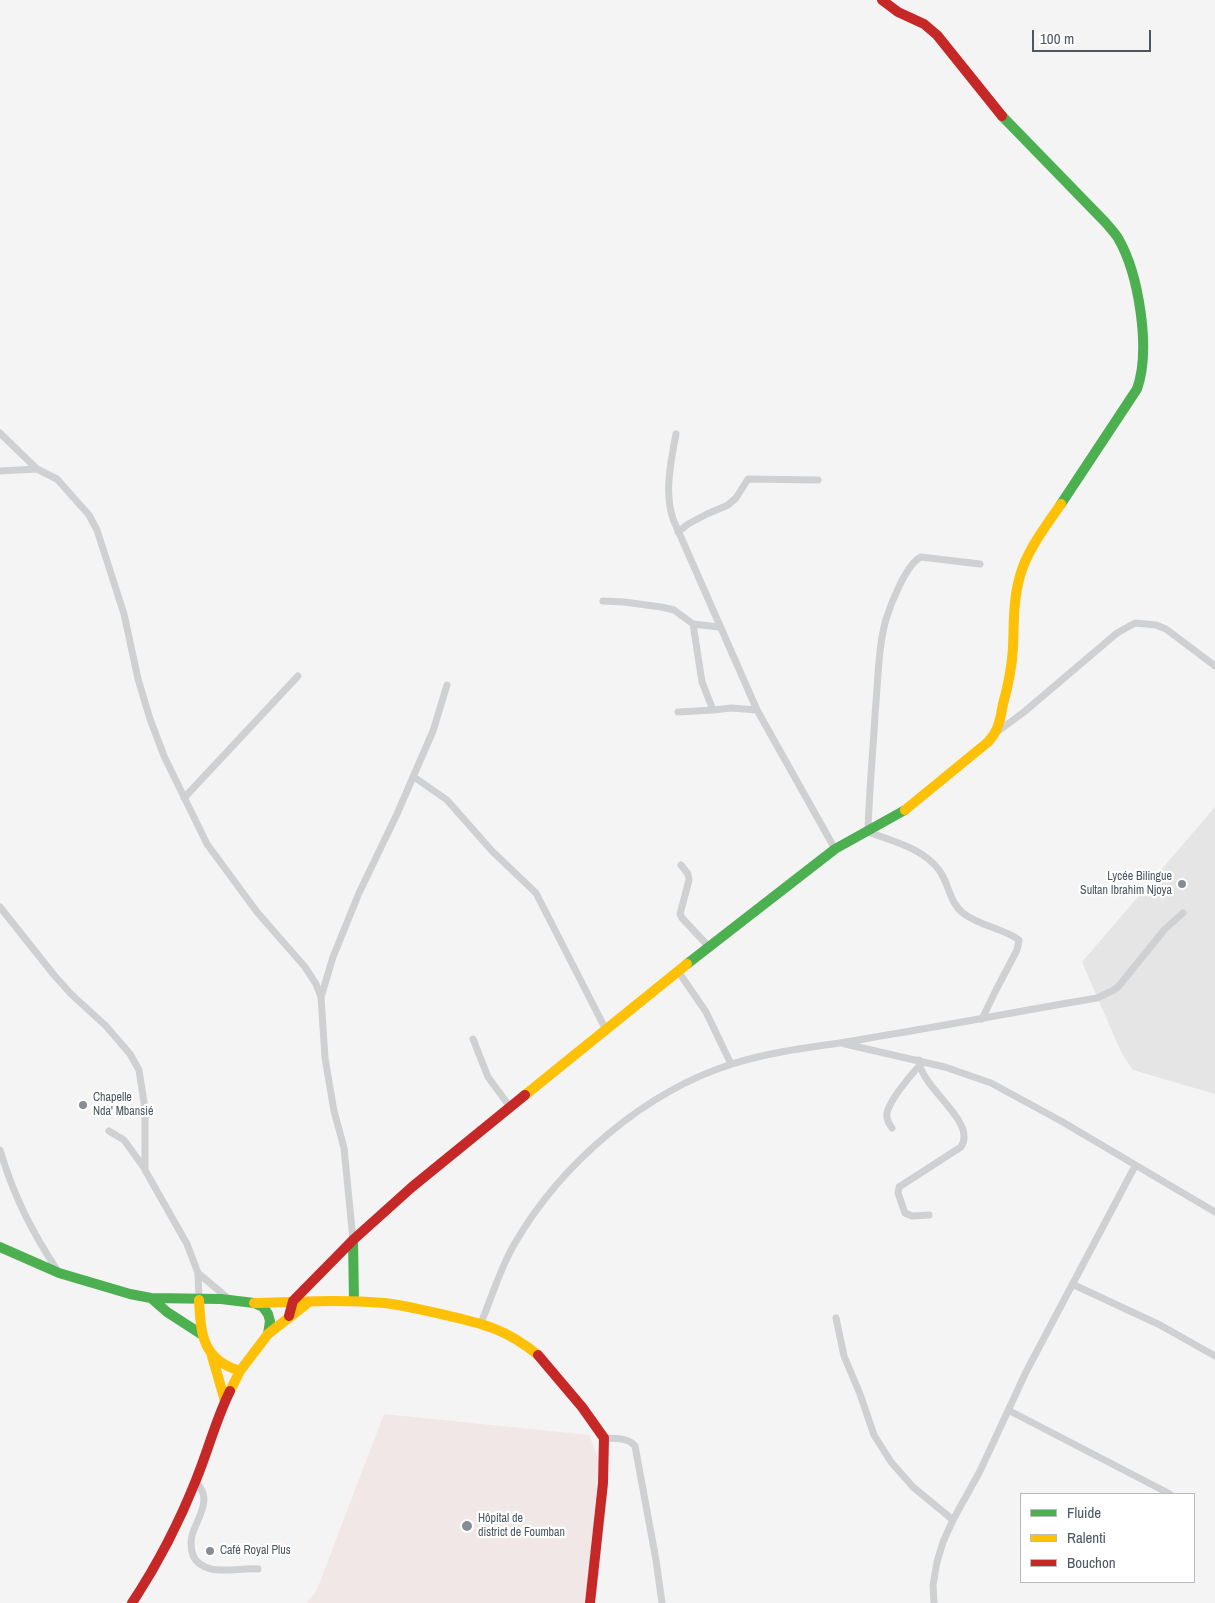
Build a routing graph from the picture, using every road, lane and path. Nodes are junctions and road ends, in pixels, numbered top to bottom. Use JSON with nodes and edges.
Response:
{"nodes":[{"id":1,"x":882,"y":0,"type":"edge"},
{"id":2,"x":0,"y":433,"type":"edge"},
{"id":3,"x":676,"y":434,"type":"dead end"},
{"id":4,"x":38,"y":469,"type":"junction"},
{"id":5,"x":0,"y":471,"type":"edge"},
{"id":6,"x":818,"y":480,"type":"dead end"},
{"id":7,"x":678,"y":532,"type":"junction"},
{"id":8,"x":980,"y":564,"type":"dead end"},
{"id":9,"x":603,"y":601,"type":"dead end"},
{"id":10,"x":693,"y":624,"type":"junction"},
{"id":11,"x":719,"y":627,"type":"junction"},
{"id":12,"x":1215,"y":666,"type":"edge"},
{"id":13,"x":298,"y":676,"type":"dead end"},
{"id":14,"x":447,"y":685,"type":"dead end"},
{"id":15,"x":713,"y":710,"type":"junction"},
{"id":16,"x":757,"y":710,"type":"junction"},
{"id":17,"x":678,"y":712,"type":"dead end"},
{"id":18,"x":996,"y":732,"type":"junction"},
{"id":19,"x":414,"y":777,"type":"junction"},
{"id":20,"x":184,"y":798,"type":"junction"},
{"id":21,"x":868,"y":832,"type":"junction"},
{"id":22,"x":835,"y":849,"type":"junction"},
{"id":23,"x":681,"y":865,"type":"dead end"},
{"id":24,"x":0,"y":907,"type":"edge"},
{"id":25,"x":1183,"y":913,"type":"dead end"},
{"id":26,"x":709,"y":947,"type":"junction"},
{"id":27,"x":678,"y":971,"type":"junction"},
{"id":28,"x":321,"y":997,"type":"junction"},
{"id":29,"x":982,"y":1019,"type":"junction"},
{"id":30,"x":606,"y":1030,"type":"junction"},
{"id":31,"x":473,"y":1039,"type":"dead end"},
{"id":32,"x":841,"y":1043,"type":"junction"},
{"id":33,"x":919,"y":1063,"type":"junction"},
{"id":34,"x":731,"y":1064,"type":"junction"},
{"id":35,"x":510,"y":1107,"type":"junction"},
{"id":36,"x":892,"y":1128,"type":"dead end"},
{"id":37,"x":109,"y":1130,"type":"dead end"},
{"id":38,"x":0,"y":1150,"type":"edge"},
{"id":39,"x":1135,"y":1166,"type":"junction"},
{"id":40,"x":145,"y":1170,"type":"junction"},
{"id":41,"x":1215,"y":1212,"type":"edge"},
{"id":42,"x":929,"y":1215,"type":"dead end"},
{"id":43,"x":353,"y":1240,"type":"junction"},
{"id":44,"x":0,"y":1247,"type":"edge"},
{"id":45,"x":59,"y":1273,"type":"junction"},
{"id":46,"x":198,"y":1273,"type":"junction"},
{"id":47,"x":1072,"y":1284,"type":"junction"},
{"id":48,"x":151,"y":1298,"type":"junction"},
{"id":49,"x":199,"y":1300,"type":"junction"},
{"id":50,"x":230,"y":1300,"type":"junction"},
{"id":51,"x":293,"y":1301,"type":"junction"},
{"id":52,"x":354,"y":1301,"type":"junction"},
{"id":53,"x":254,"y":1302,"type":"junction"},
{"id":54,"x":309,"y":1302,"type":"junction"},
{"id":55,"x":289,"y":1316,"type":"junction"},
{"id":56,"x":836,"y":1318,"type":"dead end"},
{"id":57,"x":481,"y":1323,"type":"junction"},
{"id":58,"x":201,"y":1334,"type":"junction"},
{"id":59,"x":268,"y":1334,"type":"junction"},
{"id":60,"x":212,"y":1355,"type":"junction"},
{"id":61,"x":1215,"y":1356,"type":"edge"},
{"id":62,"x":240,"y":1371,"type":"junction"},
{"id":63,"x":225,"y":1401,"type":"junction"},
{"id":64,"x":1008,"y":1410,"type":"junction"},
{"id":65,"x":604,"y":1438,"type":"junction"},
{"id":66,"x":196,"y":1481,"type":"junction"},
{"id":67,"x":1168,"y":1493,"type":"edge"},
{"id":68,"x":953,"y":1520,"type":"junction"},
{"id":69,"x":258,"y":1569,"type":"dead end"},
{"id":70,"x":132,"y":1603,"type":"edge"},
{"id":71,"x":590,"y":1603,"type":"edge"},
{"id":72,"x":662,"y":1603,"type":"edge"},
{"id":73,"x":934,"y":1603,"type":"edge"}],
"edges":[{"from":1,"to":18,"type":"street"},
{"from":2,"to":4,"type":"street"},
{"from":3,"to":7,"type":"street"},
{"from":4,"to":5,"type":"street"},
{"from":4,"to":20,"type":"street"},
{"from":6,"to":7,"type":"street"},
{"from":7,"to":11,"type":"street"},
{"from":8,"to":21,"type":"street"},
{"from":9,"to":10,"type":"street"},
{"from":10,"to":11,"type":"street"},
{"from":10,"to":15,"type":"street"},
{"from":11,"to":16,"type":"street"},
{"from":12,"to":18,"type":"street"},
{"from":13,"to":20,"type":"street"},
{"from":14,"to":19,"type":"street"},
{"from":15,"to":16,"type":"street"},
{"from":15,"to":17,"type":"street"},
{"from":16,"to":22,"type":"street"},
{"from":18,"to":21,"type":"street"},
{"from":19,"to":28,"type":"street"},
{"from":19,"to":30,"type":"street"},
{"from":20,"to":28,"type":"street"},
{"from":21,"to":22,"type":"street"},
{"from":21,"to":29,"type":"street"},
{"from":22,"to":26,"type":"street"},
{"from":23,"to":26,"type":"street"},
{"from":24,"to":40,"type":"street"},
{"from":25,"to":29,"type":"street"},
{"from":26,"to":27,"type":"street"},
{"from":27,"to":30,"type":"street"},
{"from":27,"to":34,"type":"street"},
{"from":28,"to":43,"type":"street"},
{"from":29,"to":32,"type":"street"},
{"from":30,"to":35,"type":"street"},
{"from":31,"to":35,"type":"street"},
{"from":32,"to":33,"type":"street"},
{"from":32,"to":34,"type":"street"},
{"from":33,"to":36,"type":"street"},
{"from":33,"to":39,"type":"street"},
{"from":33,"to":42,"type":"street"},
{"from":34,"to":57,"type":"street"},
{"from":35,"to":43,"type":"street"},
{"from":37,"to":40,"type":"street"},
{"from":38,"to":45,"type":"street"},
{"from":39,"to":41,"type":"street"},
{"from":39,"to":47,"type":"street"},
{"from":40,"to":46,"type":"street"},
{"from":43,"to":51,"type":"street"},
{"from":43,"to":52,"type":"street"},
{"from":44,"to":45,"type":"street"},
{"from":45,"to":48,"type":"street"},
{"from":46,"to":49,"type":"street"},
{"from":46,"to":50,"type":"street"},
{"from":47,"to":61,"type":"street"},
{"from":47,"to":64,"type":"street"},
{"from":48,"to":49,"type":"street"},
{"from":48,"to":58,"type":"street"},
{"from":49,"to":50,"type":"street"},
{"from":49,"to":58,"type":"street"},
{"from":50,"to":53,"type":"street"},
{"from":51,"to":53,"type":"street"},
{"from":51,"to":54,"type":"street"},
{"from":51,"to":55,"type":"street"},
{"from":52,"to":54,"type":"street"},
{"from":52,"to":57,"type":"street"},
{"from":53,"to":59,"type":"street"},
{"from":54,"to":55,"type":"street"},
{"from":55,"to":59,"type":"street"},
{"from":56,"to":68,"type":"street"},
{"from":57,"to":65,"type":"street"},
{"from":58,"to":60,"type":"street"},
{"from":59,"to":62,"type":"street"},
{"from":60,"to":62,"type":"street"},
{"from":60,"to":63,"type":"street"},
{"from":62,"to":63,"type":"street"},
{"from":63,"to":66,"type":"street"},
{"from":64,"to":67,"type":"street"},
{"from":64,"to":68,"type":"street"},
{"from":65,"to":71,"type":"street"},
{"from":65,"to":72,"type":"street"},
{"from":66,"to":69,"type":"street"},
{"from":66,"to":70,"type":"street"},
{"from":68,"to":73,"type":"street"}]}
